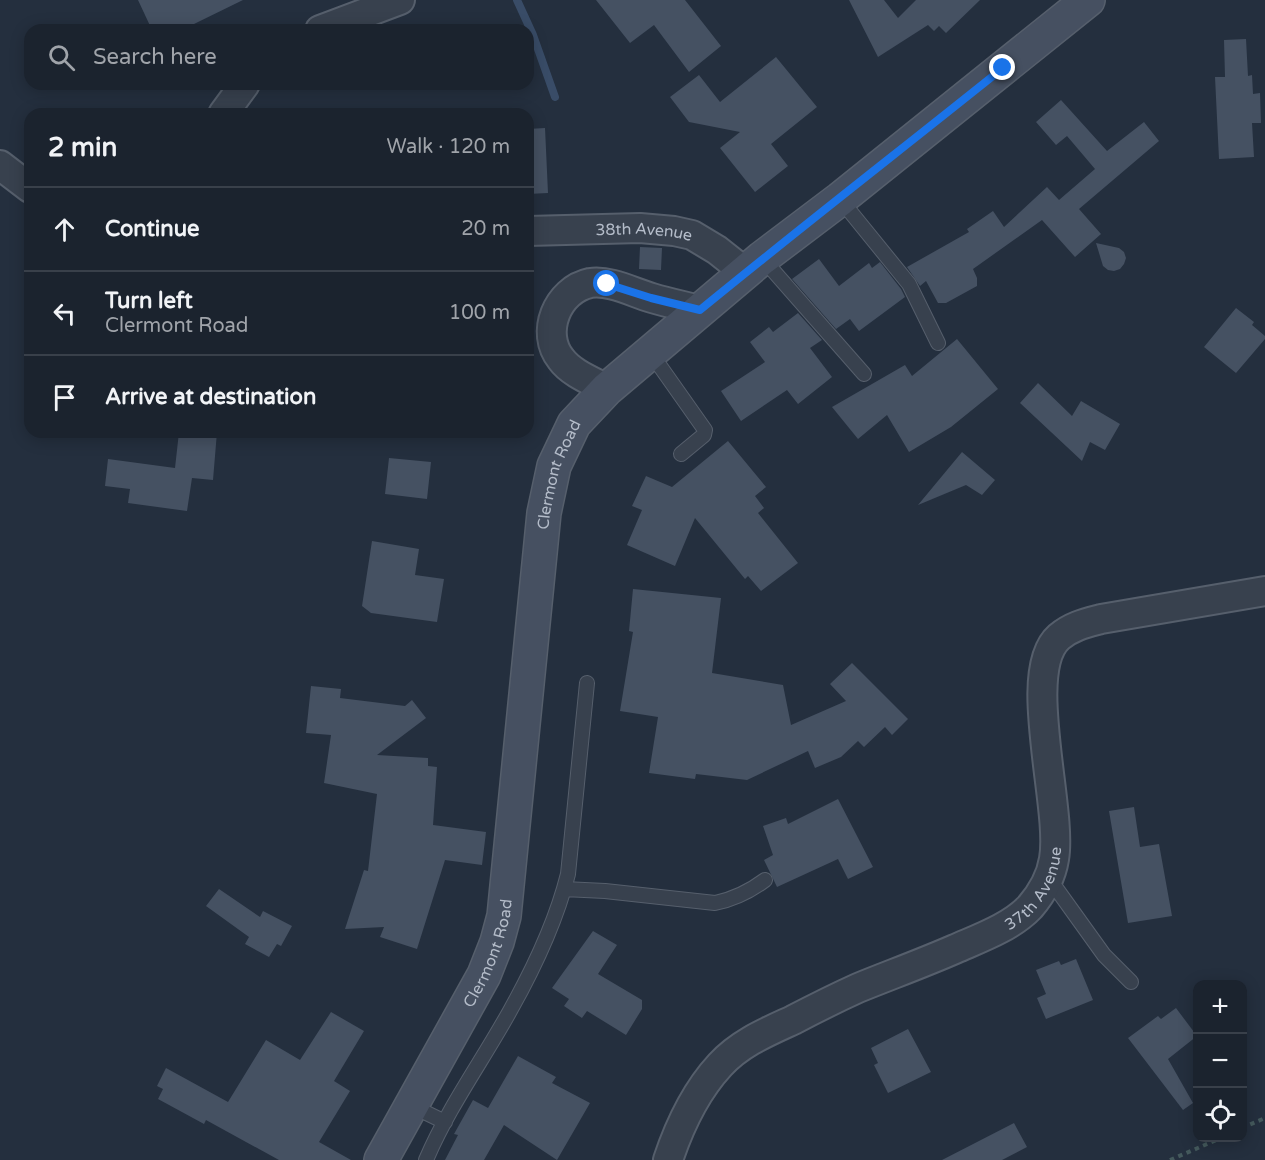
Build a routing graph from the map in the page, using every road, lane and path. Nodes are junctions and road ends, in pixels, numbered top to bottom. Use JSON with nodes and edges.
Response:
{"nodes":[{"id":1,"x":400,"y":0,"type":"edge"},
{"id":2,"x":1088,"y":0,"type":"edge"},
{"id":3,"x":336,"y":24,"type":"edge"},
{"id":4,"x":240,"y":90,"type":"edge"},
{"id":5,"x":227,"y":108,"type":"edge"},
{"id":6,"x":0,"y":165,"type":"edge"},
{"id":7,"x":24,"y":183,"type":"edge"},
{"id":8,"x":840,"y":198,"type":"junction"},
{"id":9,"x":534,"y":231,"type":"edge"},
{"id":10,"x":754,"y":265,"type":"junction"},
{"id":11,"x":700,"y":310,"type":"junction"},
{"id":12,"x":938,"y":343,"type":"dead end"},
{"id":13,"x":650,"y":352,"type":"junction"},
{"id":14,"x":864,"y":374,"type":"dead end"},
{"id":15,"x":607,"y":389,"type":"junction"},
{"id":16,"x":681,"y":454,"type":"dead end"},
{"id":17,"x":1265,"y":591,"type":"edge"},
{"id":18,"x":587,"y":683,"type":"dead end"},
{"id":19,"x":1048,"y":877,"type":"junction"},
{"id":20,"x":765,"y":880,"type":"dead end"},
{"id":21,"x":564,"y":889,"type":"junction"},
{"id":22,"x":1131,"y":982,"type":"dead end"},
{"id":23,"x":411,"y":1106,"type":"junction"},
{"id":24,"x":1265,"y":1118,"type":"edge"},
{"id":25,"x":445,"y":1122,"type":"junction"},
{"id":26,"x":1247,"y":1126,"type":"edge"},
{"id":27,"x":1210,"y":1142,"type":"edge"},
{"id":28,"x":381,"y":1160,"type":"edge"},
{"id":29,"x":426,"y":1160,"type":"edge"},
{"id":30,"x":668,"y":1160,"type":"edge"},
{"id":31,"x":1170,"y":1160,"type":"edge"}],
"edges":[{"from":1,"to":3,"type":"street"},
{"from":2,"to":8,"type":"street","name":"Clermont Road"},
{"from":4,"to":5,"type":"street"},
{"from":6,"to":7,"type":"street"},
{"from":8,"to":10,"type":"street","name":"Clermont Road"},
{"from":8,"to":12,"type":"lane"},
{"from":9,"to":10,"type":"street","name":"38th Avenue"},
{"from":10,"to":11,"type":"street","name":"Clermont Road"},
{"from":10,"to":14,"type":"lane"},
{"from":11,"to":13,"type":"street","name":"Clermont Road"},
{"from":11,"to":15,"type":"street"},
{"from":13,"to":15,"type":"street","name":"Clermont Road"},
{"from":13,"to":16,"type":"lane"},
{"from":15,"to":23,"type":"street","name":"Clermont Road"},
{"from":17,"to":19,"type":"street","name":"37th Avenue"},
{"from":18,"to":21,"type":"lane"},
{"from":19,"to":22,"type":"lane"},
{"from":19,"to":30,"type":"street","name":"37th Avenue"},
{"from":20,"to":21,"type":"lane"},
{"from":21,"to":25,"type":"lane"},
{"from":23,"to":25,"type":"lane"},
{"from":23,"to":28,"type":"street","name":"Clermont Road"},
{"from":24,"to":26,"type":"path"},
{"from":25,"to":29,"type":"lane"},
{"from":27,"to":31,"type":"path"}]}
